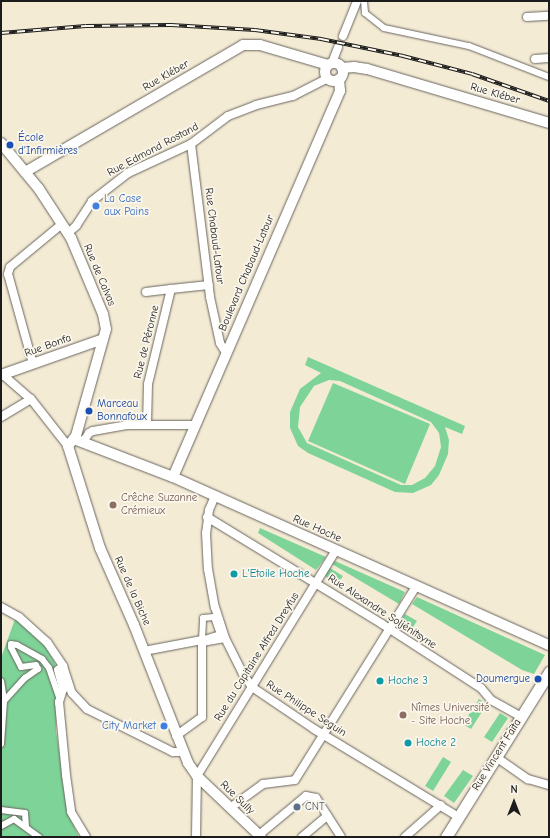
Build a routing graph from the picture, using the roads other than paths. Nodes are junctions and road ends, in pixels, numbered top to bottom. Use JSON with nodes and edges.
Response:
{"nodes":[{"id":1,"x":357,"y":1,"type":"edge"},
{"id":2,"x":364,"y":1,"type":"edge"},
{"id":3,"x":549,"y":16,"type":"edge"},
{"id":4,"x":527,"y":17,"type":"dead end"},
{"id":5,"x":343,"y":36,"type":"tunnel mouth"},
{"id":6,"x":338,"y":47,"type":"tunnel mouth"},
{"id":7,"x":549,"y":58,"type":"edge"},
{"id":8,"x":536,"y":59,"type":"dead end"},
{"id":9,"x":330,"y":64,"type":"junction"},
{"id":10,"x":342,"y":68,"type":"junction"},
{"id":11,"x":549,"y":77,"type":"edge"},
{"id":12,"x":328,"y":78,"type":"junction"},
{"id":13,"x":339,"y":79,"type":"junction"},
{"id":14,"x":549,"y":123,"type":"edge"},
{"id":15,"x":1,"y":143,"type":"edge"},
{"id":16,"x":191,"y":144,"type":"junction"},
{"id":17,"x":25,"y":172,"type":"junction"},
{"id":18,"x":62,"y":224,"type":"junction"},
{"id":19,"x":68,"y":233,"type":"junction"},
{"id":20,"x":209,"y":285,"type":"junction"},
{"id":21,"x":171,"y":289,"type":"junction"},
{"id":22,"x":146,"y":292,"type":"dead end"},
{"id":23,"x":103,"y":339,"type":"junction"},
{"id":24,"x":226,"y":354,"type":"junction"},
{"id":25,"x":33,"y":364,"type":"junction"},
{"id":26,"x":2,"y":375,"type":"edge"},
{"id":27,"x":31,"y":399,"type":"junction"},
{"id":28,"x":1,"y":417,"type":"edge"},
{"id":29,"x":147,"y":425,"type":"junction"},
{"id":30,"x":195,"y":425,"type":"junction"},
{"id":31,"x":75,"y":441,"type":"junction"},
{"id":32,"x":173,"y":477,"type":"junction"},
{"id":33,"x":215,"y":496,"type":"junction"},
{"id":34,"x":207,"y":517,"type":"junction"},
{"id":35,"x":336,"y":550,"type":"junction"},
{"id":36,"x":316,"y":583,"type":"junction"},
{"id":37,"x":416,"y":586,"type":"junction"},
{"id":38,"x":1,"y":607,"type":"edge"},
{"id":39,"x":390,"y":630,"type":"junction"},
{"id":40,"x":225,"y":638,"type":"junction"},
{"id":41,"x":202,"y":641,"type":"junction"},
{"id":42,"x":549,"y":646,"type":"edge"},
{"id":43,"x":144,"y":651,"type":"junction"},
{"id":44,"x":63,"y":666,"type":"junction"},
{"id":45,"x":549,"y":672,"type":"edge"},
{"id":46,"x":1,"y":681,"type":"edge"},
{"id":47,"x":252,"y":687,"type":"junction"},
{"id":48,"x":59,"y":697,"type":"junction"},
{"id":49,"x":4,"y":701,"type":"junction"},
{"id":50,"x":522,"y":717,"type":"junction"},
{"id":51,"x":324,"y":735,"type":"junction"},
{"id":52,"x":176,"y":736,"type":"junction"},
{"id":53,"x":1,"y":744,"type":"edge"},
{"id":54,"x":182,"y":752,"type":"junction"},
{"id":55,"x":496,"y":757,"type":"junction"},
{"id":56,"x":197,"y":776,"type":"junction"},
{"id":57,"x":549,"y":785,"type":"edge"},
{"id":58,"x":441,"y":806,"type":"junction"},
{"id":59,"x":230,"y":808,"type":"junction"},
{"id":60,"x":1,"y":810,"type":"edge"},
{"id":61,"x":327,"y":816,"type":"junction"},
{"id":62,"x":459,"y":817,"type":"junction"},
{"id":63,"x":1,"y":826,"type":"edge"},
{"id":64,"x":26,"y":827,"type":"junction"},
{"id":65,"x":260,"y":836,"type":"edge"},
{"id":66,"x":39,"y":837,"type":"edge"},
{"id":67,"x":86,"y":837,"type":"edge"},
{"id":68,"x":196,"y":837,"type":"edge"},
{"id":69,"x":302,"y":837,"type":"edge"},
{"id":70,"x":341,"y":837,"type":"edge"},
{"id":71,"x":405,"y":837,"type":"edge"},
{"id":72,"x":446,"y":837,"type":"edge"}],
"edges":[{"from":1,"to":5,"type":"street"},
{"from":2,"to":11,"type":"street"},
{"from":3,"to":4,"type":"street"},
{"from":6,"to":9,"type":"street"},
{"from":7,"to":8,"type":"street"},
{"from":9,"to":10,"type":"street","name":"Rue Kléber"},
{"from":9,"to":12,"type":"street"},
{"from":9,"to":17,"type":"street","name":"Rue Kléber"},
{"from":10,"to":13,"type":"street"},
{"from":10,"to":14,"type":"street","name":"Rue Kléber"},
{"from":12,"to":13,"type":"street"},
{"from":12,"to":16,"type":"street","name":"Rue Edmond Rostand"},
{"from":13,"to":24,"type":"street","name":"Boulevard Chabaud-Latour"},
{"from":15,"to":17,"type":"street","name":"Rue de Calvas"},
{"from":16,"to":19,"type":"street","name":"Rue Edmond Rostand"},
{"from":16,"to":20,"type":"street","name":"Rue Chabaud-Latour"},
{"from":17,"to":18,"type":"street","name":"Rue de Calvas"},
{"from":18,"to":19,"type":"street","name":"Rue de Calvas"},
{"from":18,"to":25,"type":"street"},
{"from":19,"to":23,"type":"street","name":"Rue de Calvas"},
{"from":20,"to":21,"type":"street","name":"Rue de Péronne"},
{"from":20,"to":24,"type":"street","name":"Rue Chabaud-Latour"},
{"from":21,"to":22,"type":"street","name":"Rue de Péronne"},
{"from":21,"to":29,"type":"street","name":"Rue de Péronne"},
{"from":23,"to":25,"type":"street","name":"Rue Bonfa"},
{"from":23,"to":31,"type":"street","name":"Rue de Calvas"},
{"from":24,"to":30,"type":"street","name":"Boulevard Chabaud-Latour"},
{"from":25,"to":26,"type":"street","name":"Rue Bonfa"},
{"from":26,"to":27,"type":"street","name":"Rue de la Biche"},
{"from":27,"to":28,"type":"street"},
{"from":27,"to":31,"type":"street","name":"Rue de la Biche"},
{"from":29,"to":30,"type":"street"},
{"from":29,"to":31,"type":"street"},
{"from":30,"to":32,"type":"street","name":"Boulevard Chabaud-Latour"},
{"from":31,"to":32,"type":"street","name":"Rue Hoche"},
{"from":31,"to":43,"type":"street","name":"Rue de la Biche"},
{"from":32,"to":33,"type":"street","name":"Rue Hoche"},
{"from":33,"to":34,"type":"street","name":"Rue Philippe Seguin"},
{"from":33,"to":35,"type":"street","name":"Rue Hoche"},
{"from":34,"to":36,"type":"street","name":"Rue Alexandre Soljénitsyne"},
{"from":34,"to":40,"type":"street","name":"Rue Philippe Seguin"},
{"from":35,"to":36,"type":"street","name":"Rue du Capitaine Alfred Dreyfus"},
{"from":35,"to":37,"type":"street","name":"Rue Hoche"},
{"from":36,"to":39,"type":"street","name":"Rue Alexandre Soljénitsyne"},
{"from":36,"to":47,"type":"street","name":"Rue du Capitaine Alfred Dreyfus"},
{"from":37,"to":39,"type":"street"},
{"from":37,"to":42,"type":"street","name":"Rue Hoche"},
{"from":38,"to":44,"type":"street"},
{"from":39,"to":50,"type":"street","name":"Rue Alexandre Soljénitsyne"},
{"from":39,"to":51,"type":"street"},
{"from":40,"to":41,"type":"street"},
{"from":40,"to":47,"type":"street","name":"Rue Philippe Seguin"},
{"from":41,"to":43,"type":"street"},
{"from":41,"to":52,"type":"street"},
{"from":43,"to":52,"type":"street","name":"Rue de la Biche"},
{"from":44,"to":48,"type":"street"},
{"from":44,"to":54,"type":"street"},
{"from":45,"to":50,"type":"main road","name":"Rue Vincent Faïta"},
{"from":46,"to":49,"type":"street"},
{"from":47,"to":51,"type":"street","name":"Rue Philippe Seguin"},
{"from":47,"to":56,"type":"street","name":"Rue du Capitaine Alfred Dreyfus"},
{"from":48,"to":49,"type":"street"},
{"from":48,"to":67,"type":"street"},
{"from":49,"to":53,"type":"street"},
{"from":50,"to":55,"type":"main road","name":"Rue Vincent Faïta"},
{"from":51,"to":58,"type":"street","name":"Rue Philippe Seguin"},
{"from":51,"to":59,"type":"street"},
{"from":52,"to":54,"type":"street","name":"Rue de la Biche"},
{"from":54,"to":56,"type":"street","name":"Rue de la Biche"},
{"from":55,"to":57,"type":"street"},
{"from":55,"to":62,"type":"main road","name":"Rue Vincent Faïta"},
{"from":56,"to":59,"type":"street","name":"Rue Sully"},
{"from":56,"to":68,"type":"street"},
{"from":58,"to":62,"type":"street","name":"Rue Philippe Seguin"},
{"from":58,"to":71,"type":"street"},
{"from":59,"to":65,"type":"street","name":"Rue Sully"},
{"from":60,"to":64,"type":"street"},
{"from":61,"to":65,"type":"street"},
{"from":61,"to":69,"type":"street"},
{"from":61,"to":70,"type":"street"},
{"from":62,"to":72,"type":"main road","name":"Rue Vincent Faïta"},
{"from":63,"to":64,"type":"street"},
{"from":64,"to":66,"type":"street"}]}
